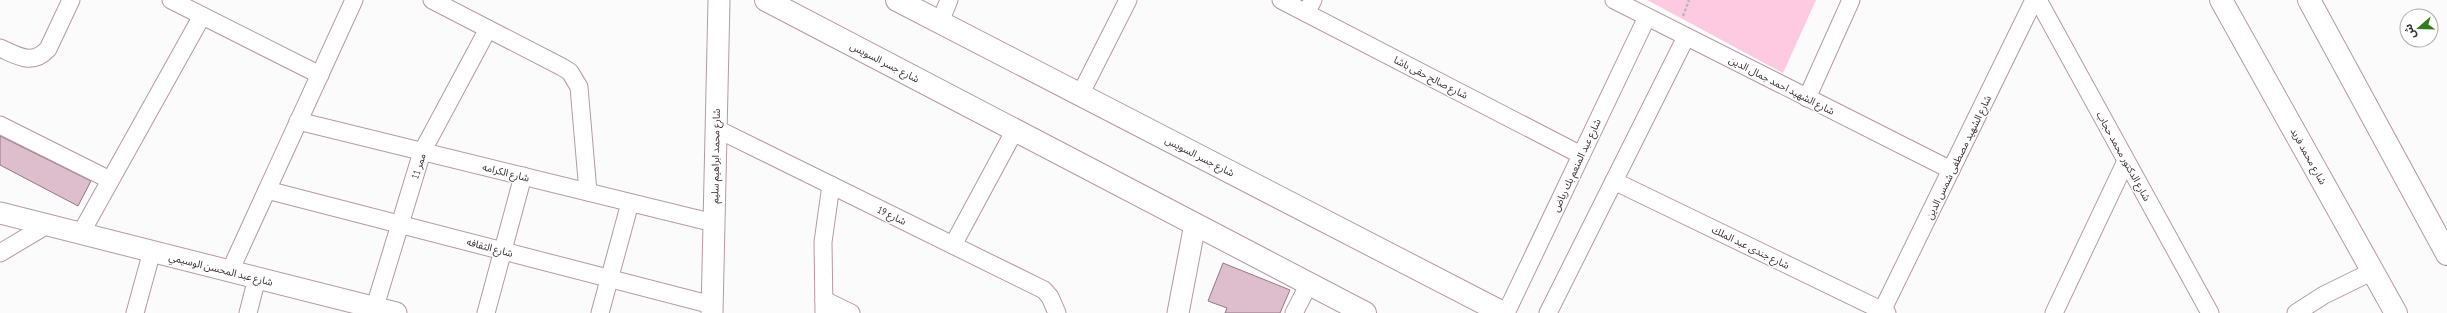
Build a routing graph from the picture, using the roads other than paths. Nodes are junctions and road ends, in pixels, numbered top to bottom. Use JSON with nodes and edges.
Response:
{"nodes":[{"id":1,"x":71,"y":0,"type":"edge"},
{"id":2,"x":171,"y":0,"type":"edge"},
{"id":3,"x":354,"y":0,"type":"edge"},
{"id":4,"x":432,"y":0,"type":"edge"},
{"id":5,"x":719,"y":0,"type":"edge"},
{"id":6,"x":766,"y":0,"type":"edge"},
{"id":7,"x":897,"y":0,"type":"edge"},
{"id":8,"x":949,"y":0,"type":"edge"},
{"id":9,"x":1128,"y":0,"type":"edge"},
{"id":10,"x":1281,"y":0,"type":"edge"},
{"id":11,"x":1614,"y":0,"type":"edge"},
{"id":12,"x":1851,"y":0,"type":"edge"},
{"id":13,"x":2034,"y":0,"type":"edge"},
{"id":14,"x":2038,"y":0,"type":"edge"},
{"id":15,"x":2222,"y":0,"type":"edge"},
{"id":16,"x":2309,"y":0,"type":"edge"},
{"id":17,"x":1310,"y":6,"type":"edge"},
{"id":18,"x":202,"y":16,"type":"junction"},
{"id":19,"x":1646,"y":16,"type":"junction"},
{"id":20,"x":940,"y":22,"type":"junction"},
{"id":21,"x":488,"y":29,"type":"junction"},
{"id":22,"x":1686,"y":37,"type":"junction"},
{"id":23,"x":0,"y":48,"type":"edge"},
{"id":24,"x":320,"y":75,"type":"junction"},
{"id":25,"x":1080,"y":95,"type":"junction"},
{"id":26,"x":1807,"y":98,"type":"junction"},
{"id":27,"x":298,"y":121,"type":"junction"},
{"id":28,"x":0,"y":125,"type":"edge"},
{"id":29,"x":715,"y":128,"type":"junction"},
{"id":30,"x":1015,"y":130,"type":"junction"},
{"id":31,"x":422,"y":152,"type":"junction"},
{"id":32,"x":1581,"y":155,"type":"junction"},
{"id":33,"x":2126,"y":161,"type":"junction"},
{"id":34,"x":1951,"y":170,"type":"junction"},
{"id":35,"x":523,"y":176,"type":"junction"},
{"id":36,"x":110,"y":180,"type":"junction"},
{"id":37,"x":1614,"y":181,"type":"junction"},
{"id":38,"x":831,"y":185,"type":"junction"},
{"id":39,"x":267,"y":190,"type":"junction"},
{"id":40,"x":588,"y":192,"type":"junction"},
{"id":41,"x":630,"y":203,"type":"junction"},
{"id":42,"x":0,"y":213,"type":"edge"},
{"id":43,"x":714,"y":223,"type":"junction"},
{"id":44,"x":400,"y":224,"type":"junction"},
{"id":45,"x":1195,"y":224,"type":"junction"},
{"id":46,"x":47,"y":225,"type":"junction"},
{"id":47,"x":81,"y":233,"type":"junction"},
{"id":48,"x":953,"y":245,"type":"junction"},
{"id":49,"x":152,"y":251,"type":"junction"},
{"id":50,"x":503,"y":251,"type":"junction"},
{"id":51,"x":0,"y":253,"type":"edge"},
{"id":52,"x":2447,"y":254,"type":"edge"},
{"id":53,"x":230,"y":271,"type":"junction"},
{"id":54,"x":2373,"y":271,"type":"junction"},
{"id":55,"x":257,"y":278,"type":"junction"},
{"id":56,"x":610,"y":278,"type":"junction"},
{"id":57,"x":1309,"y":284,"type":"junction"},
{"id":58,"x":824,"y":307,"type":"edge"},
{"id":59,"x":712,"y":309,"type":"edge"},
{"id":60,"x":374,"y":310,"type":"edge"},
{"id":61,"x":1883,"y":312,"type":"edge"},
{"id":62,"x":136,"y":313,"type":"edge"},
{"id":63,"x":248,"y":313,"type":"edge"},
{"id":64,"x":396,"y":313,"type":"edge"},
{"id":65,"x":486,"y":313,"type":"edge"},
{"id":66,"x":600,"y":313,"type":"edge"},
{"id":67,"x":851,"y":313,"type":"edge"},
{"id":68,"x":1057,"y":313,"type":"edge"},
{"id":69,"x":1178,"y":313,"type":"edge"},
{"id":70,"x":1294,"y":313,"type":"edge"},
{"id":71,"x":1365,"y":313,"type":"edge"},
{"id":72,"x":1504,"y":313,"type":"edge"},
{"id":73,"x":1548,"y":313,"type":"edge"},
{"id":74,"x":2054,"y":313,"type":"edge"},
{"id":75,"x":2210,"y":313,"type":"edge"},
{"id":76,"x":2296,"y":313,"type":"edge"},
{"id":77,"x":2396,"y":313,"type":"edge"}],
"edges":[{"from":1,"to":23,"type":"street"},
{"from":2,"to":18,"type":"street"},
{"from":3,"to":24,"type":"street"},
{"from":4,"to":21,"type":"street"},
{"from":5,"to":29,"type":"street","name":"شارع محمد ابراهيم سليم"},
{"from":6,"to":30,"type":"main road","name":"شارع جسر السويس"},
{"from":7,"to":20,"type":"main road","name":"شارع جسر السويس"},
{"from":8,"to":20,"type":"street"},
{"from":9,"to":25,"type":"street"},
{"from":10,"to":17,"type":"street","name":"شارع صالح حقى باشا"},
{"from":11,"to":19,"type":"street","name":"شارع الشهيد احمد جمال الدين"},
{"from":12,"to":26,"type":"street"},
{"from":13,"to":34,"type":"street","name":"شارع الشهيد مصطفى شمس الدين"},
{"from":14,"to":33,"type":"street","name":"شارع الدكتور محمد حجاب"},
{"from":15,"to":54,"type":"main road","name":"شارع محمد فريد"},
{"from":16,"to":52,"type":"main road"},
{"from":17,"to":32,"type":"street","name":"شارع صالح حقى باشا"},
{"from":18,"to":24,"type":"street"},
{"from":18,"to":36,"type":"street"},
{"from":19,"to":22,"type":"street","name":"شارع الشهيد احمد جمال الدين"},
{"from":19,"to":32,"type":"street","name":"شارع عبد المنعم بك رياض"},
{"from":20,"to":25,"type":"main road","name":"شارع جسر السويس"},
{"from":21,"to":31,"type":"street","name":"ممر 11"},
{"from":21,"to":40,"type":"street"},
{"from":22,"to":26,"type":"street","name":"شارع الشهيد احمد جمال الدين"},
{"from":22,"to":37,"type":"street"},
{"from":24,"to":27,"type":"street"},
{"from":25,"to":72,"type":"main road","name":"شارع جسر السويس"},
{"from":26,"to":34,"type":"street","name":"شارع الشهيد احمد جمال الدين"},
{"from":27,"to":31,"type":"street","name":"شارع الكرامه"},
{"from":27,"to":39,"type":"street"},
{"from":28,"to":36,"type":"street"},
{"from":29,"to":38,"type":"street","name":"شارع 19"},
{"from":29,"to":43,"type":"street","name":"شارع محمد ابراهيم سليم"},
{"from":30,"to":45,"type":"main road","name":"شارع جسر السويس"},
{"from":30,"to":48,"type":"street"},
{"from":31,"to":35,"type":"street","name":"شارع الكرامه"},
{"from":31,"to":44,"type":"street","name":"ممر 11"},
{"from":32,"to":72,"type":"street","name":"شارع عبد المنعم بك رياض"},
{"from":33,"to":74,"type":"street"},
{"from":33,"to":75,"type":"street","name":"شارع الدكتور محمد حجاب"},
{"from":34,"to":61,"type":"street","name":"شارع الشهيد مصطفى شمس الدين"},
{"from":35,"to":40,"type":"street","name":"شارع الكرامه"},
{"from":35,"to":50,"type":"street"},
{"from":36,"to":47,"type":"street"},
{"from":37,"to":61,"type":"street","name":"شارع جندى عبد الملك"},
{"from":37,"to":73,"type":"street"},
{"from":38,"to":48,"type":"street","name":"شارع 19"},
{"from":38,"to":58,"type":"street"},
{"from":39,"to":44,"type":"street","name":"شارع الثقافه"},
{"from":39,"to":53,"type":"street"},
{"from":40,"to":41,"type":"street","name":"شارع الكرامه"},
{"from":41,"to":43,"type":"street","name":"شارع الكرامه"},
{"from":41,"to":56,"type":"street"},
{"from":42,"to":46,"type":"street","name":"شارع عبد المحسن الوسيمي"},
{"from":43,"to":59,"type":"street","name":"شارع محمد ابراهيم سليم"},
{"from":44,"to":50,"type":"street","name":"شارع الثقافه"},
{"from":44,"to":60,"type":"street","name":"ممر 11"},
{"from":45,"to":57,"type":"main road","name":"شارع جسر السويس"},
{"from":45,"to":69,"type":"street"},
{"from":46,"to":47,"type":"street","name":"شارع عبد المحسن الوسيمي"},
{"from":46,"to":51,"type":"street"},
{"from":47,"to":49,"type":"street","name":"شارع عبد المحسن الوسيمي"},
{"from":48,"to":68,"type":"street","name":"شارع 19"},
{"from":49,"to":53,"type":"street","name":"شارع عبد المحسن الوسيمي"},
{"from":49,"to":62,"type":"street"},
{"from":50,"to":56,"type":"street","name":"شارع الثقافه"},
{"from":50,"to":65,"type":"street"},
{"from":53,"to":55,"type":"street","name":"شارع عبد المحسن الوسيمي"},
{"from":54,"to":76,"type":"street"},
{"from":54,"to":77,"type":"main road","name":"شارع محمد فريد"},
{"from":55,"to":60,"type":"street","name":"شارع عبد المحسن الوسيمي"},
{"from":55,"to":63,"type":"street"},
{"from":56,"to":59,"type":"street","name":"شارع الثقافه"},
{"from":56,"to":66,"type":"street"},
{"from":57,"to":70,"type":"street"},
{"from":57,"to":71,"type":"main road","name":"شارع جسر السويس"},
{"from":58,"to":67,"type":"street"},
{"from":60,"to":64,"type":"street","name":"شارع عبد المحسن الوسيمي"}]}
